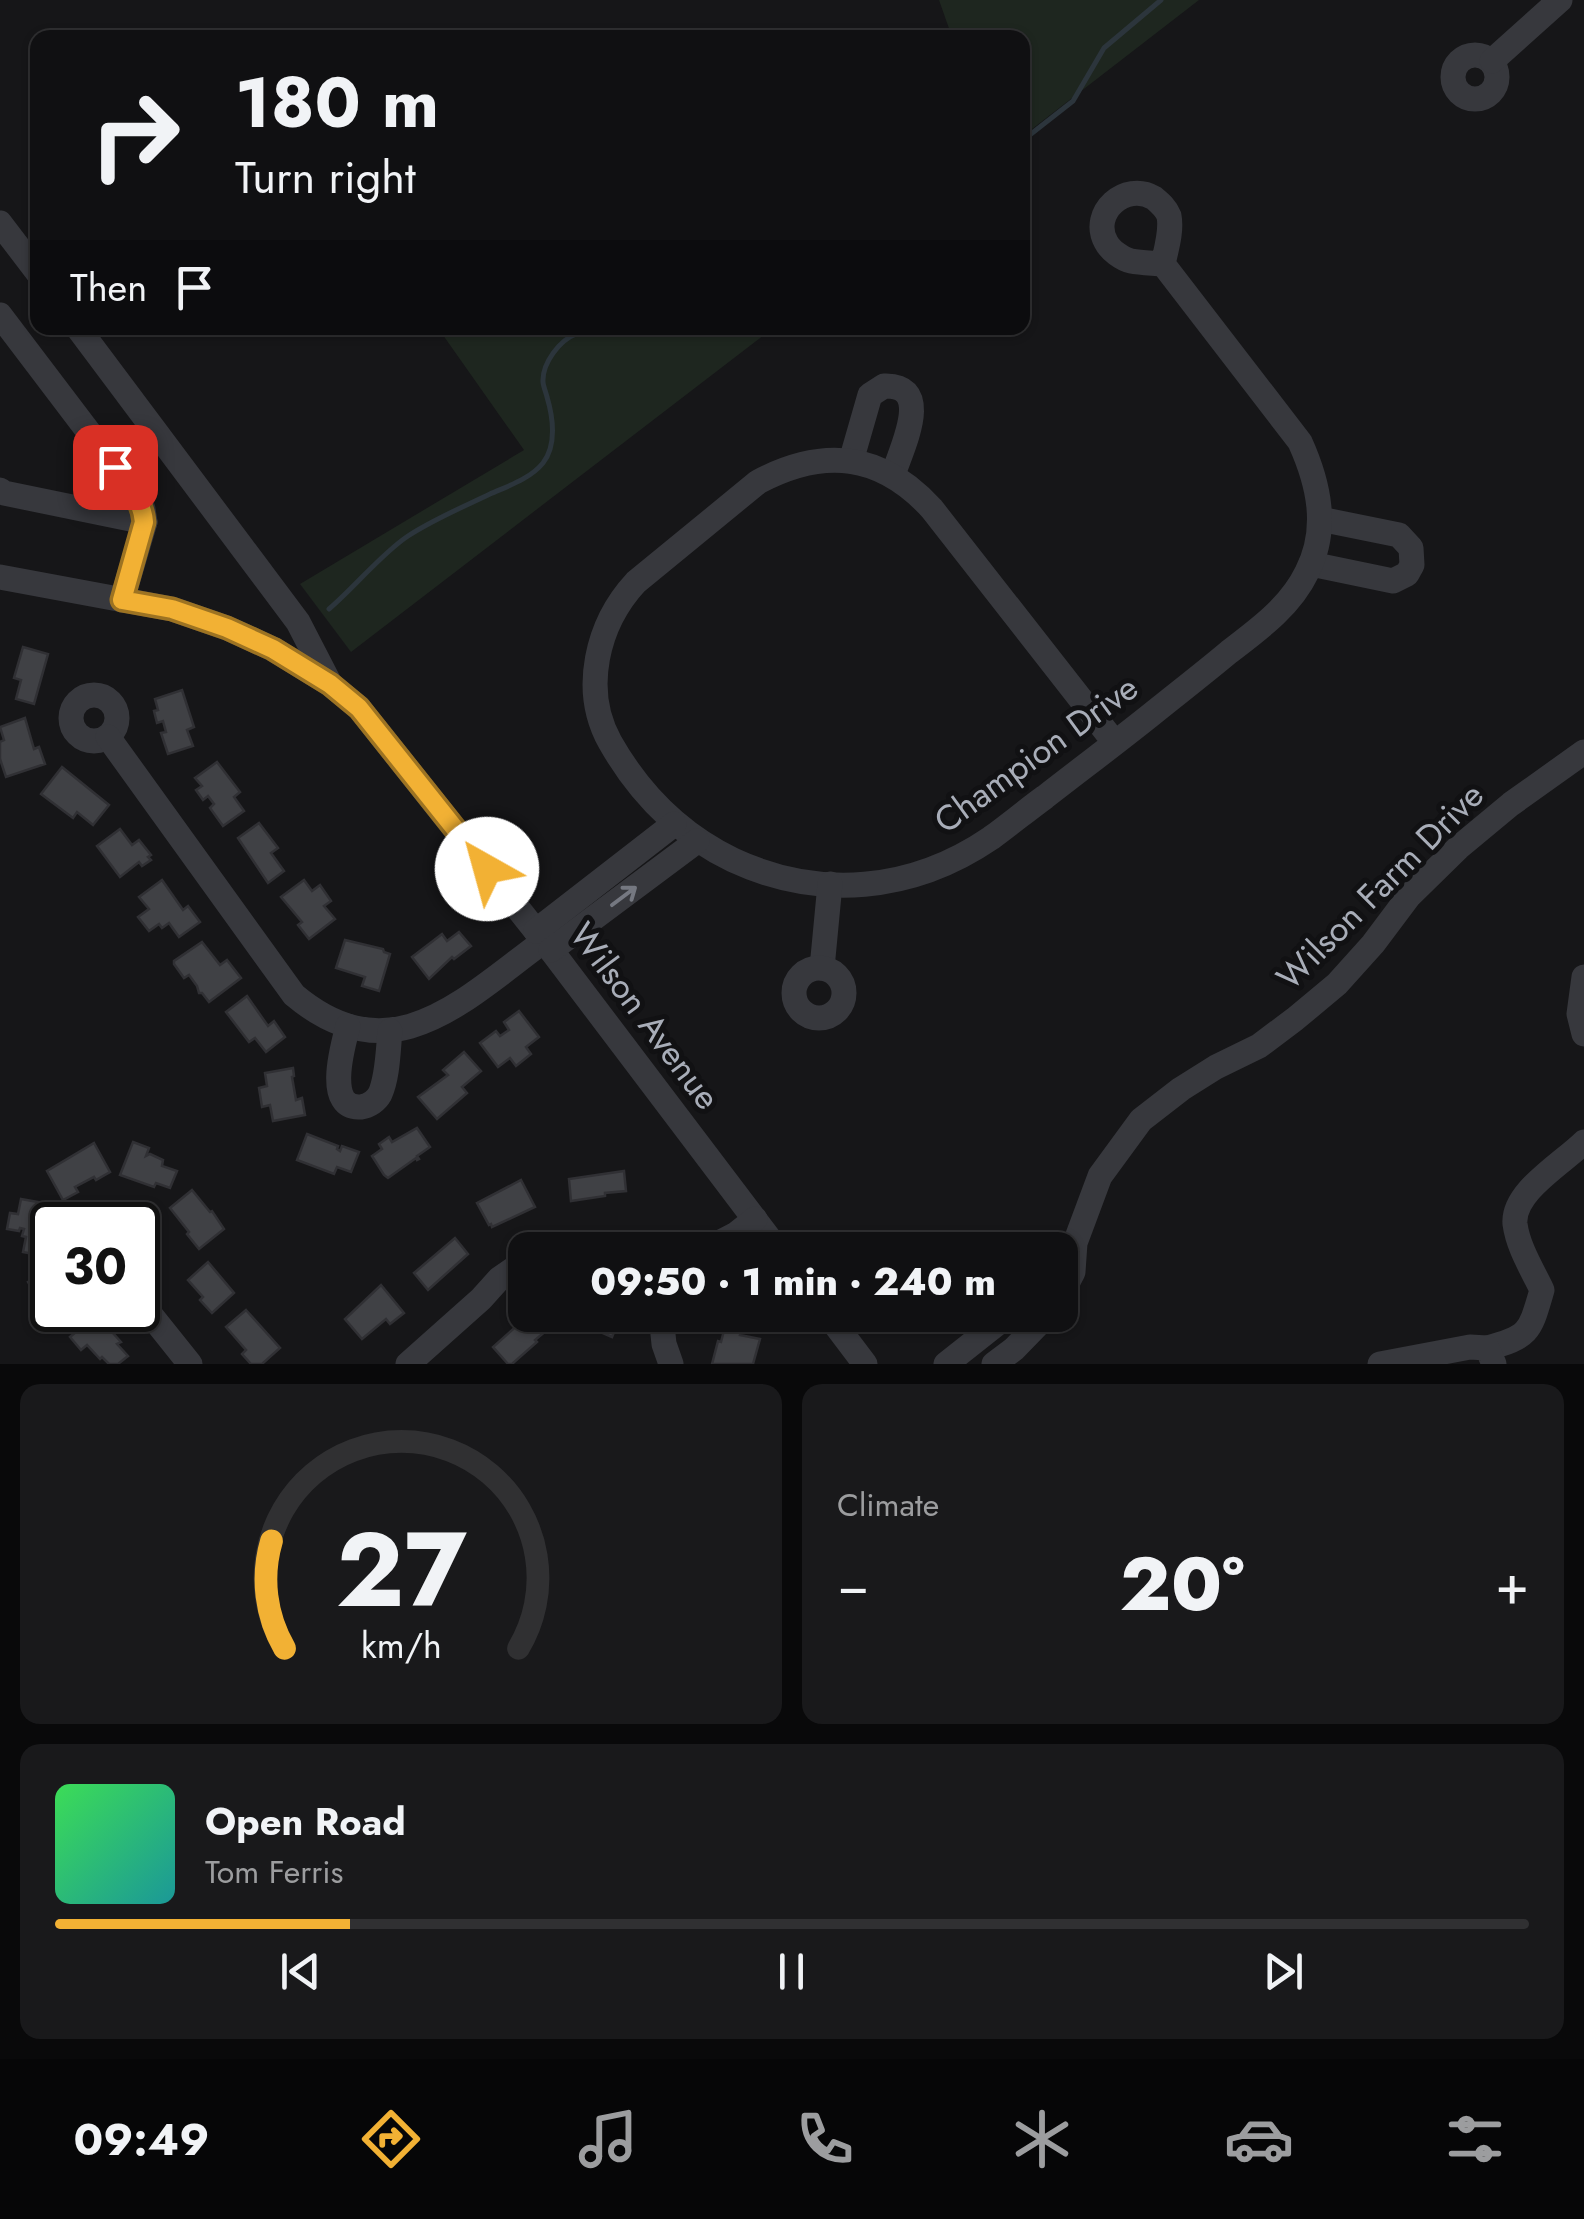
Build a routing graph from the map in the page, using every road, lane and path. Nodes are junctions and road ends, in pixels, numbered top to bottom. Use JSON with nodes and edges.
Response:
{"nodes":[{"id":1,"x":1560,"y":0,"type":"edge"},
{"id":2,"x":1492,"y":62,"type":"dead end"},
{"id":3,"x":0,"y":223,"type":"edge"},
{"id":4,"x":30,"y":262,"type":"edge"},
{"id":5,"x":1163,"y":264,"type":"dead end"},
{"id":6,"x":0,"y":315,"type":"edge"},
{"id":7,"x":83,"y":335,"type":"edge"},
{"id":8,"x":850,"y":461,"type":"junction"},
{"id":9,"x":894,"y":476,"type":"junction"},
{"id":10,"x":1,"y":492,"type":"edge"},
{"id":11,"x":1320,"y":518,"type":"junction"},
{"id":12,"x":144,"y":522,"type":"junction"},
{"id":13,"x":1311,"y":564,"type":"junction"},
{"id":14,"x":0,"y":577,"type":"edge"},
{"id":15,"x":122,"y":600,"type":"junction"},
{"id":16,"x":330,"y":684,"type":"junction"},
{"id":17,"x":108,"y":737,"type":"dead end"},
{"id":18,"x":1116,"y":743,"type":"junction"},
{"id":19,"x":1584,"y":752,"type":"edge"},
{"id":20,"x":674,"y":824,"type":"junction"},
{"id":21,"x":696,"y":841,"type":"junction"},
{"id":22,"x":830,"y":884,"type":"junction"},
{"id":23,"x":544,"y":941,"type":"junction"},
{"id":24,"x":822,"y":968,"type":"dead end"},
{"id":25,"x":1584,"y":977,"type":"edge"},
{"id":26,"x":348,"y":1026,"type":"junction"},
{"id":27,"x":390,"y":1031,"type":"junction"},
{"id":28,"x":1584,"y":1034,"type":"edge"},
{"id":29,"x":1584,"y":1142,"type":"edge"},
{"id":30,"x":755,"y":1219,"type":"junction"},
{"id":31,"x":739,"y":1232,"type":"edge"},
{"id":32,"x":765,"y":1232,"type":"edge"},
{"id":33,"x":1075,"y":1232,"type":"edge"},
{"id":34,"x":508,"y":1273,"type":"edge"},
{"id":35,"x":160,"y":1326,"type":"edge"},
{"id":36,"x":663,"y":1332,"type":"edge"},
{"id":37,"x":841,"y":1332,"type":"edge"},
{"id":38,"x":986,"y":1332,"type":"edge"},
{"id":39,"x":1030,"y":1332,"type":"edge"},
{"id":40,"x":1490,"y":1356,"type":"edge"},
{"id":41,"x":190,"y":1364,"type":"edge"},
{"id":42,"x":408,"y":1364,"type":"edge"},
{"id":43,"x":671,"y":1364,"type":"edge"},
{"id":44,"x":866,"y":1364,"type":"edge"},
{"id":45,"x":946,"y":1364,"type":"edge"},
{"id":46,"x":994,"y":1364,"type":"edge"},
{"id":47,"x":1380,"y":1364,"type":"edge"}],
"edges":[{"from":1,"to":2,"type":"street"},
{"from":3,"to":4,"type":"street"},
{"from":5,"to":11,"type":"street","name":"Champion Drive"},
{"from":6,"to":12,"type":"street"},
{"from":7,"to":16,"type":"street"},
{"from":8,"to":9,"type":"street"},
{"from":8,"to":9,"type":"street"},
{"from":8,"to":20,"type":"street","name":"Champion Drive"},
{"from":9,"to":18,"type":"street"},
{"from":10,"to":12,"type":"street"},
{"from":11,"to":13,"type":"street","name":"Champion Drive"},
{"from":11,"to":13,"type":"street"},
{"from":12,"to":15,"type":"street"},
{"from":13,"to":18,"type":"street","name":"Champion Drive"},
{"from":14,"to":15,"type":"street","name":"Wilson Avenue"},
{"from":15,"to":16,"type":"street","name":"Wilson Avenue"},
{"from":16,"to":23,"type":"street","name":"Wilson Avenue"},
{"from":17,"to":26,"type":"street"},
{"from":18,"to":22,"type":"street","name":"Champion Drive"},
{"from":19,"to":33,"type":"street","name":"Wilson Farm Drive"},
{"from":20,"to":21,"type":"street","name":"Champion Drive"},
{"from":20,"to":23,"type":"street"},
{"from":21,"to":22,"type":"street","name":"Champion Drive"},
{"from":23,"to":21,"type":"street","one_way":true},
{"from":22,"to":24,"type":"street"},
{"from":23,"to":27,"type":"street"},
{"from":23,"to":30,"type":"street","name":"Wilson Avenue"},
{"from":25,"to":28,"type":"street"},
{"from":26,"to":27,"type":"street"},
{"from":26,"to":27,"type":"street"},
{"from":29,"to":40,"type":"street"},
{"from":30,"to":31,"type":"street"},
{"from":30,"to":32,"type":"street","name":"Wilson Avenue"},
{"from":34,"to":42,"type":"street"},
{"from":35,"to":41,"type":"street"},
{"from":36,"to":43,"type":"street"},
{"from":37,"to":44,"type":"street"},
{"from":38,"to":45,"type":"street"},
{"from":39,"to":46,"type":"street"},
{"from":40,"to":47,"type":"street"}]}
